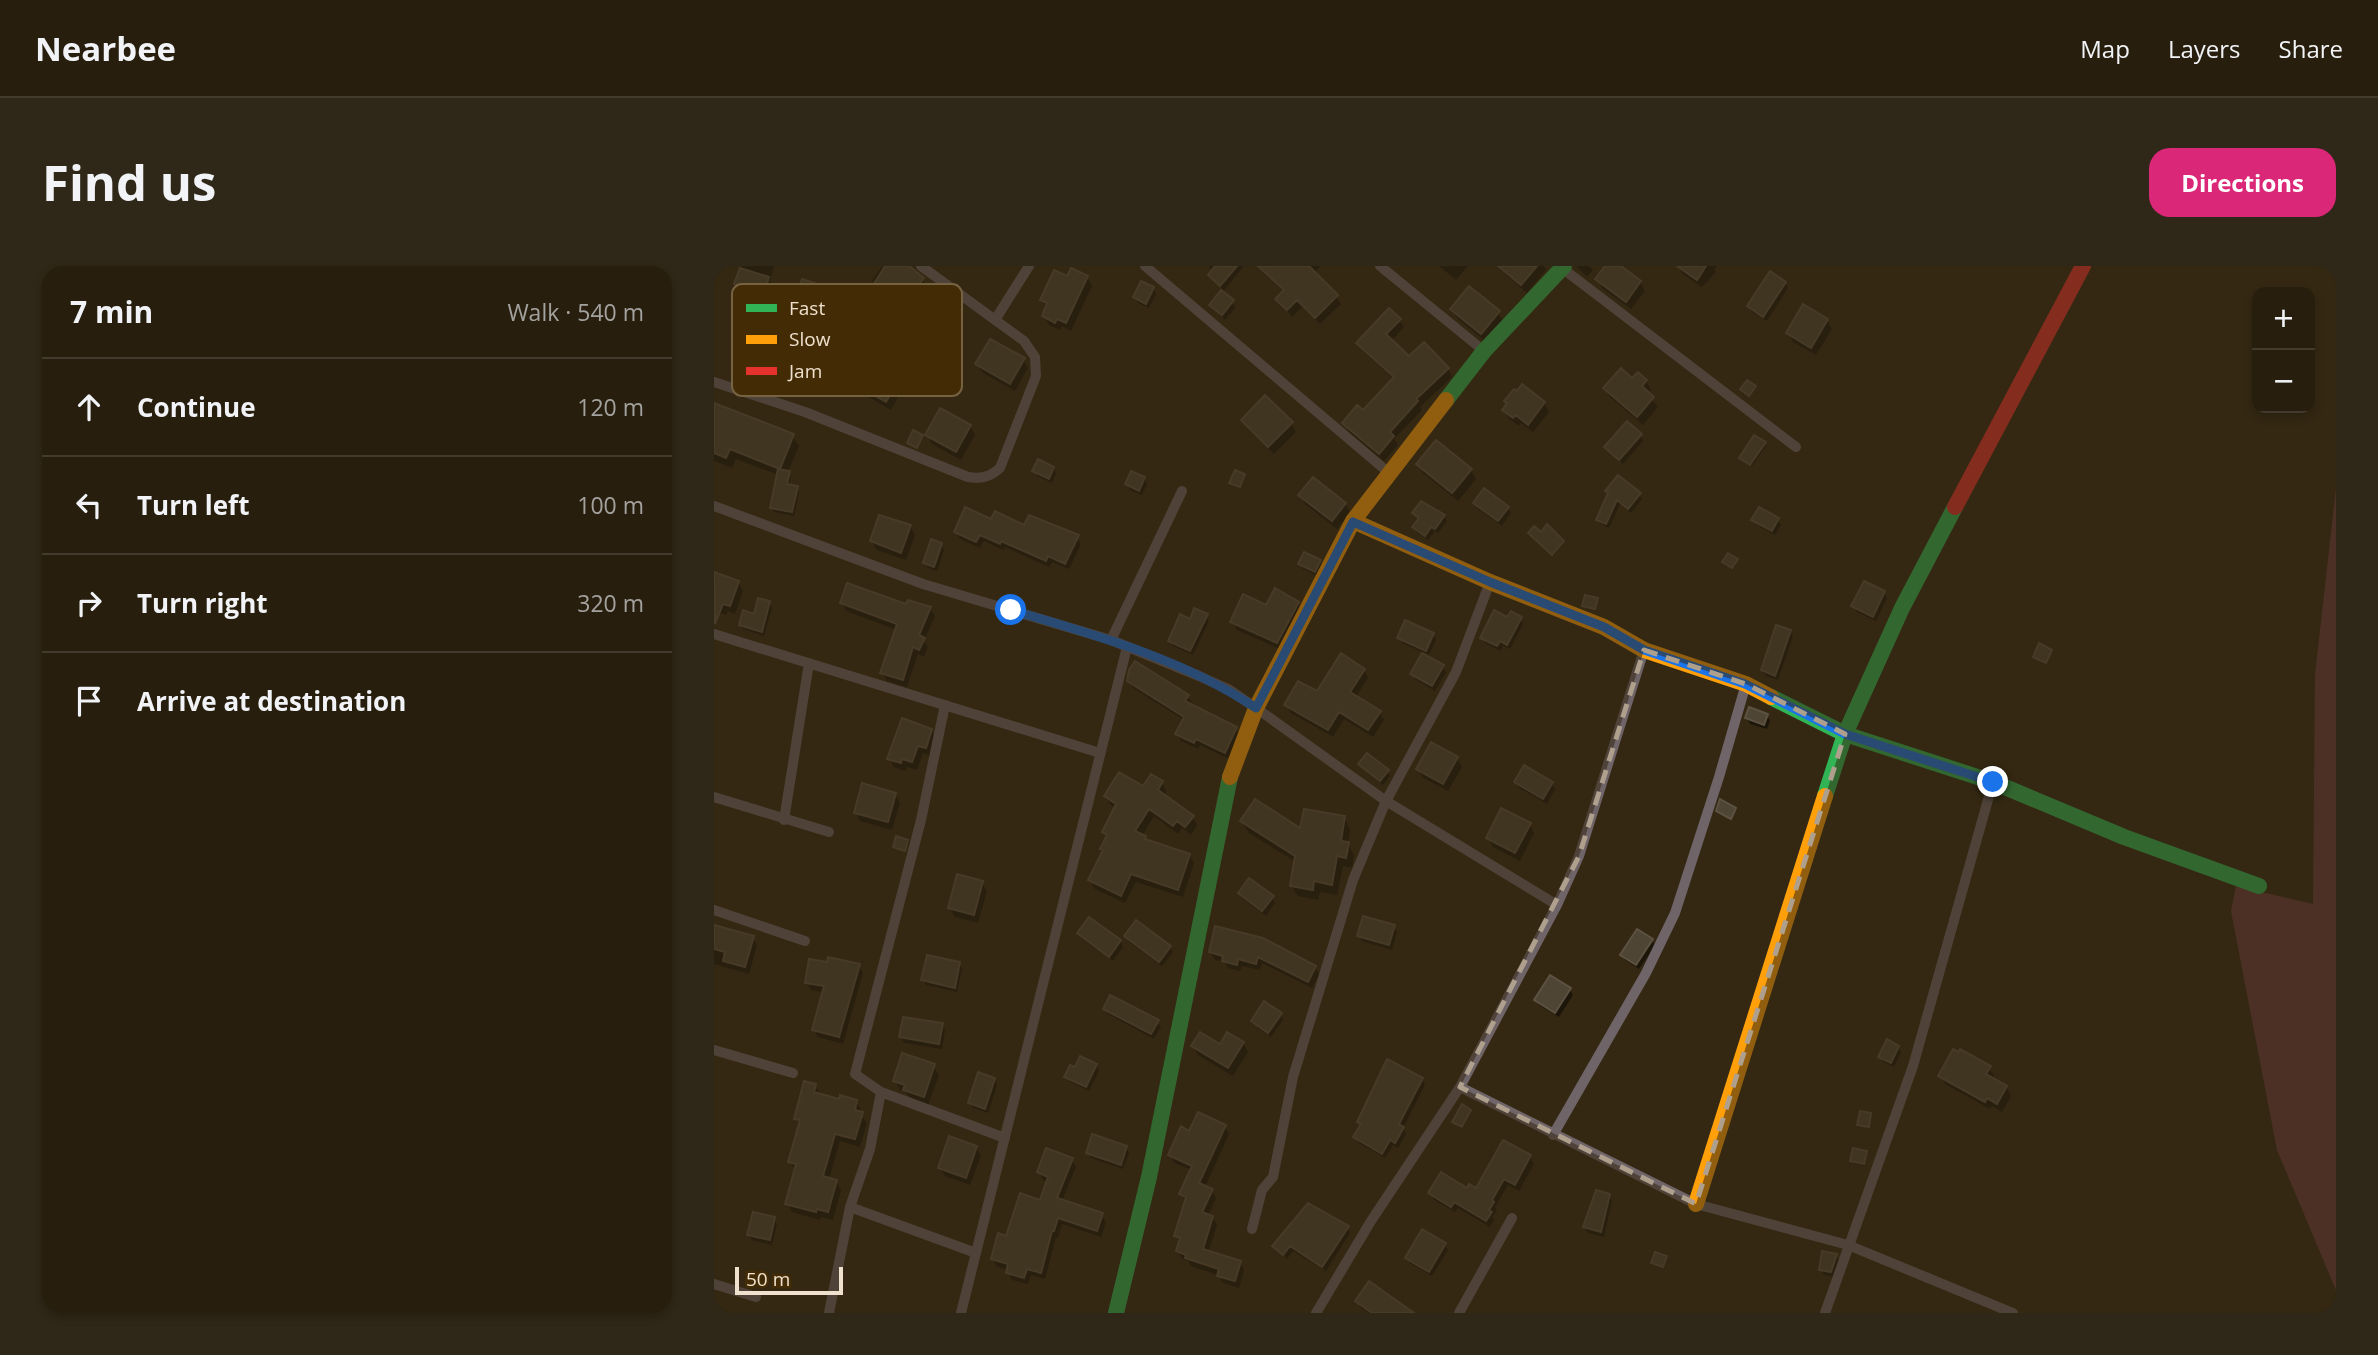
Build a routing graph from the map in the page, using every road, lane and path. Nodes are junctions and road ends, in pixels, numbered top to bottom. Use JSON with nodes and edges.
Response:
{"nodes":[{"id":1,"x":921,"y":266,"type":"edge"},
{"id":2,"x":1029,"y":266,"type":"edge"},
{"id":3,"x":1145,"y":266,"type":"edge"},
{"id":4,"x":1380,"y":266,"type":"edge"},
{"id":5,"x":2082,"y":266,"type":"edge"},
{"id":6,"x":1563,"y":267,"type":"edge"},
{"id":7,"x":946,"y":284,"type":"edge"},
{"id":8,"x":962,"y":296,"type":"edge"},
{"id":9,"x":995,"y":320,"type":"junction"},
{"id":10,"x":1484,"y":351,"type":"junction"},
{"id":11,"x":714,"y":382,"type":"edge"},
{"id":12,"x":732,"y":388,"type":"edge"},
{"id":13,"x":756,"y":396,"type":"edge"},
{"id":14,"x":1796,"y":447,"type":"dead end"},
{"id":15,"x":1389,"y":473,"type":"junction"},
{"id":16,"x":1182,"y":491,"type":"dead end"},
{"id":17,"x":714,"y":506,"type":"edge"},
{"id":18,"x":1353,"y":522,"type":"junction"},
{"id":19,"x":1490,"y":582,"type":"junction"},
{"id":20,"x":714,"y":634,"type":"edge"},
{"id":21,"x":1111,"y":640,"type":"junction"},
{"id":22,"x":1127,"y":647,"type":"junction"},
{"id":23,"x":1644,"y":650,"type":"junction"},
{"id":24,"x":809,"y":663,"type":"junction"},
{"id":25,"x":1745,"y":684,"type":"junction"},
{"id":26,"x":945,"y":705,"type":"junction"},
{"id":27,"x":1256,"y":708,"type":"junction"},
{"id":28,"x":1845,"y":734,"type":"junction"},
{"id":29,"x":1100,"y":753,"type":"junction"},
{"id":30,"x":1993,"y":782,"type":"junction"},
{"id":31,"x":714,"y":797,"type":"edge"},
{"id":32,"x":1387,"y":801,"type":"junction"},
{"id":33,"x":784,"y":820,"type":"junction"},
{"id":34,"x":828,"y":832,"type":"dead end"},
{"id":35,"x":2259,"y":886,"type":"dead end"},
{"id":36,"x":1557,"y":905,"type":"junction"},
{"id":37,"x":714,"y":910,"type":"edge"},
{"id":38,"x":805,"y":942,"type":"dead end"},
{"id":39,"x":714,"y":1050,"type":"edge"},
{"id":40,"x":793,"y":1073,"type":"dead end"},
{"id":41,"x":1460,"y":1087,"type":"junction"},
{"id":42,"x":881,"y":1092,"type":"junction"},
{"id":43,"x":1553,"y":1135,"type":"junction"},
{"id":44,"x":1004,"y":1138,"type":"junction"},
{"id":45,"x":1696,"y":1204,"type":"junction"},
{"id":46,"x":850,"y":1207,"type":"junction"},
{"id":47,"x":1512,"y":1218,"type":"dead end"},
{"id":48,"x":1252,"y":1229,"type":"dead end"},
{"id":49,"x":1848,"y":1245,"type":"junction"},
{"id":50,"x":976,"y":1253,"type":"junction"},
{"id":51,"x":714,"y":1284,"type":"edge"},
{"id":52,"x":756,"y":1297,"type":"dead end"},
{"id":53,"x":829,"y":1313,"type":"edge"},
{"id":54,"x":961,"y":1313,"type":"edge"},
{"id":55,"x":1116,"y":1313,"type":"edge"},
{"id":56,"x":1316,"y":1313,"type":"edge"},
{"id":57,"x":1459,"y":1313,"type":"edge"},
{"id":58,"x":1825,"y":1313,"type":"edge"},
{"id":59,"x":2013,"y":1313,"type":"edge"}],
"edges":[{"from":1,"to":7,"type":"street"},
{"from":2,"to":9,"type":"street"},
{"from":3,"to":15,"type":"street"},
{"from":4,"to":10,"type":"street"},
{"from":5,"to":28,"type":"street"},
{"from":6,"to":10,"type":"street"},
{"from":6,"to":14,"type":"street"},
{"from":8,"to":9,"type":"street"},
{"from":9,"to":13,"type":"street"},
{"from":10,"to":15,"type":"street"},
{"from":11,"to":12,"type":"street"},
{"from":15,"to":18,"type":"street"},
{"from":16,"to":21,"type":"street"},
{"from":17,"to":21,"type":"street"},
{"from":18,"to":19,"type":"street"},
{"from":18,"to":27,"type":"street"},
{"from":19,"to":23,"type":"street"},
{"from":19,"to":32,"type":"street"},
{"from":20,"to":24,"type":"street"},
{"from":21,"to":22,"type":"street"},
{"from":22,"to":27,"type":"street"},
{"from":22,"to":29,"type":"street"},
{"from":23,"to":25,"type":"street"},
{"from":23,"to":36,"type":"street"},
{"from":24,"to":26,"type":"street"},
{"from":24,"to":33,"type":"street"},
{"from":25,"to":28,"type":"street"},
{"from":25,"to":43,"type":"street"},
{"from":26,"to":29,"type":"street"},
{"from":26,"to":42,"type":"street"},
{"from":27,"to":32,"type":"street"},
{"from":27,"to":55,"type":"street"},
{"from":28,"to":30,"type":"street"},
{"from":28,"to":45,"type":"street"},
{"from":29,"to":44,"type":"street"},
{"from":30,"to":35,"type":"street"},
{"from":30,"to":49,"type":"street"},
{"from":31,"to":33,"type":"street"},
{"from":32,"to":36,"type":"street"},
{"from":32,"to":48,"type":"street"},
{"from":33,"to":34,"type":"street"},
{"from":36,"to":41,"type":"street"},
{"from":37,"to":38,"type":"street"},
{"from":39,"to":40,"type":"street"},
{"from":41,"to":43,"type":"street"},
{"from":41,"to":56,"type":"street"},
{"from":42,"to":44,"type":"street"},
{"from":42,"to":46,"type":"street"},
{"from":43,"to":45,"type":"street"},
{"from":44,"to":50,"type":"street"},
{"from":45,"to":49,"type":"street"},
{"from":46,"to":50,"type":"street"},
{"from":46,"to":53,"type":"street"},
{"from":47,"to":57,"type":"street"},
{"from":49,"to":58,"type":"street"},
{"from":49,"to":59,"type":"street"},
{"from":50,"to":54,"type":"street"},
{"from":51,"to":52,"type":"street"}]}
